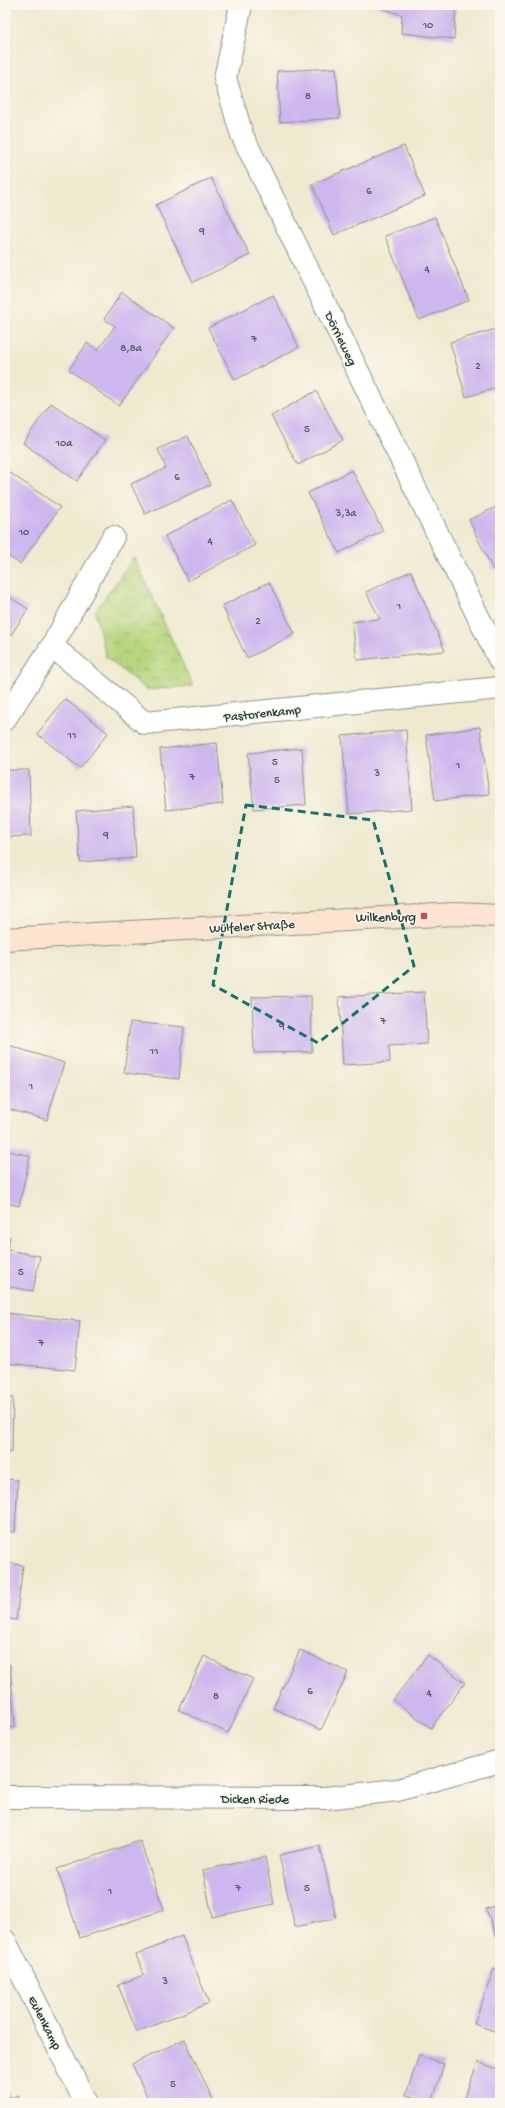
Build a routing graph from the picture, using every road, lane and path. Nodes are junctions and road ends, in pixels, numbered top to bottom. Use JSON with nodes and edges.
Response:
{"nodes":[{"id":1,"x":241,"y":5,"type":"edge"},
{"id":2,"x":113,"y":538,"type":"dead end"},
{"id":3,"x":52,"y":646,"type":"junction"},
{"id":4,"x":500,"y":661,"type":"edge"},
{"id":5,"x":500,"y":688,"type":"edge"},
{"id":6,"x":5,"y":718,"type":"edge"},
{"id":7,"x":500,"y":916,"type":"edge"},
{"id":8,"x":5,"y":939,"type":"edge"},
{"id":9,"x":500,"y":1762,"type":"edge"},
{"id":10,"x":5,"y":1797,"type":"edge"},
{"id":11,"x":5,"y":1941,"type":"edge"},
{"id":12,"x":86,"y":2103,"type":"edge"}],
"edges":[{"from":1,"to":4,"type":"street","name":"Dörrieweg"},
{"from":2,"to":3,"type":"street"},
{"from":3,"to":5,"type":"street","name":"Pastorenkamp"},
{"from":3,"to":6,"type":"street"},
{"from":7,"to":8,"type":"main road","name":"Wülfeler Straße"},
{"from":9,"to":10,"type":"street","name":"Dicken Riede"},
{"from":11,"to":12,"type":"street","name":"Eulenkamp"}]}
